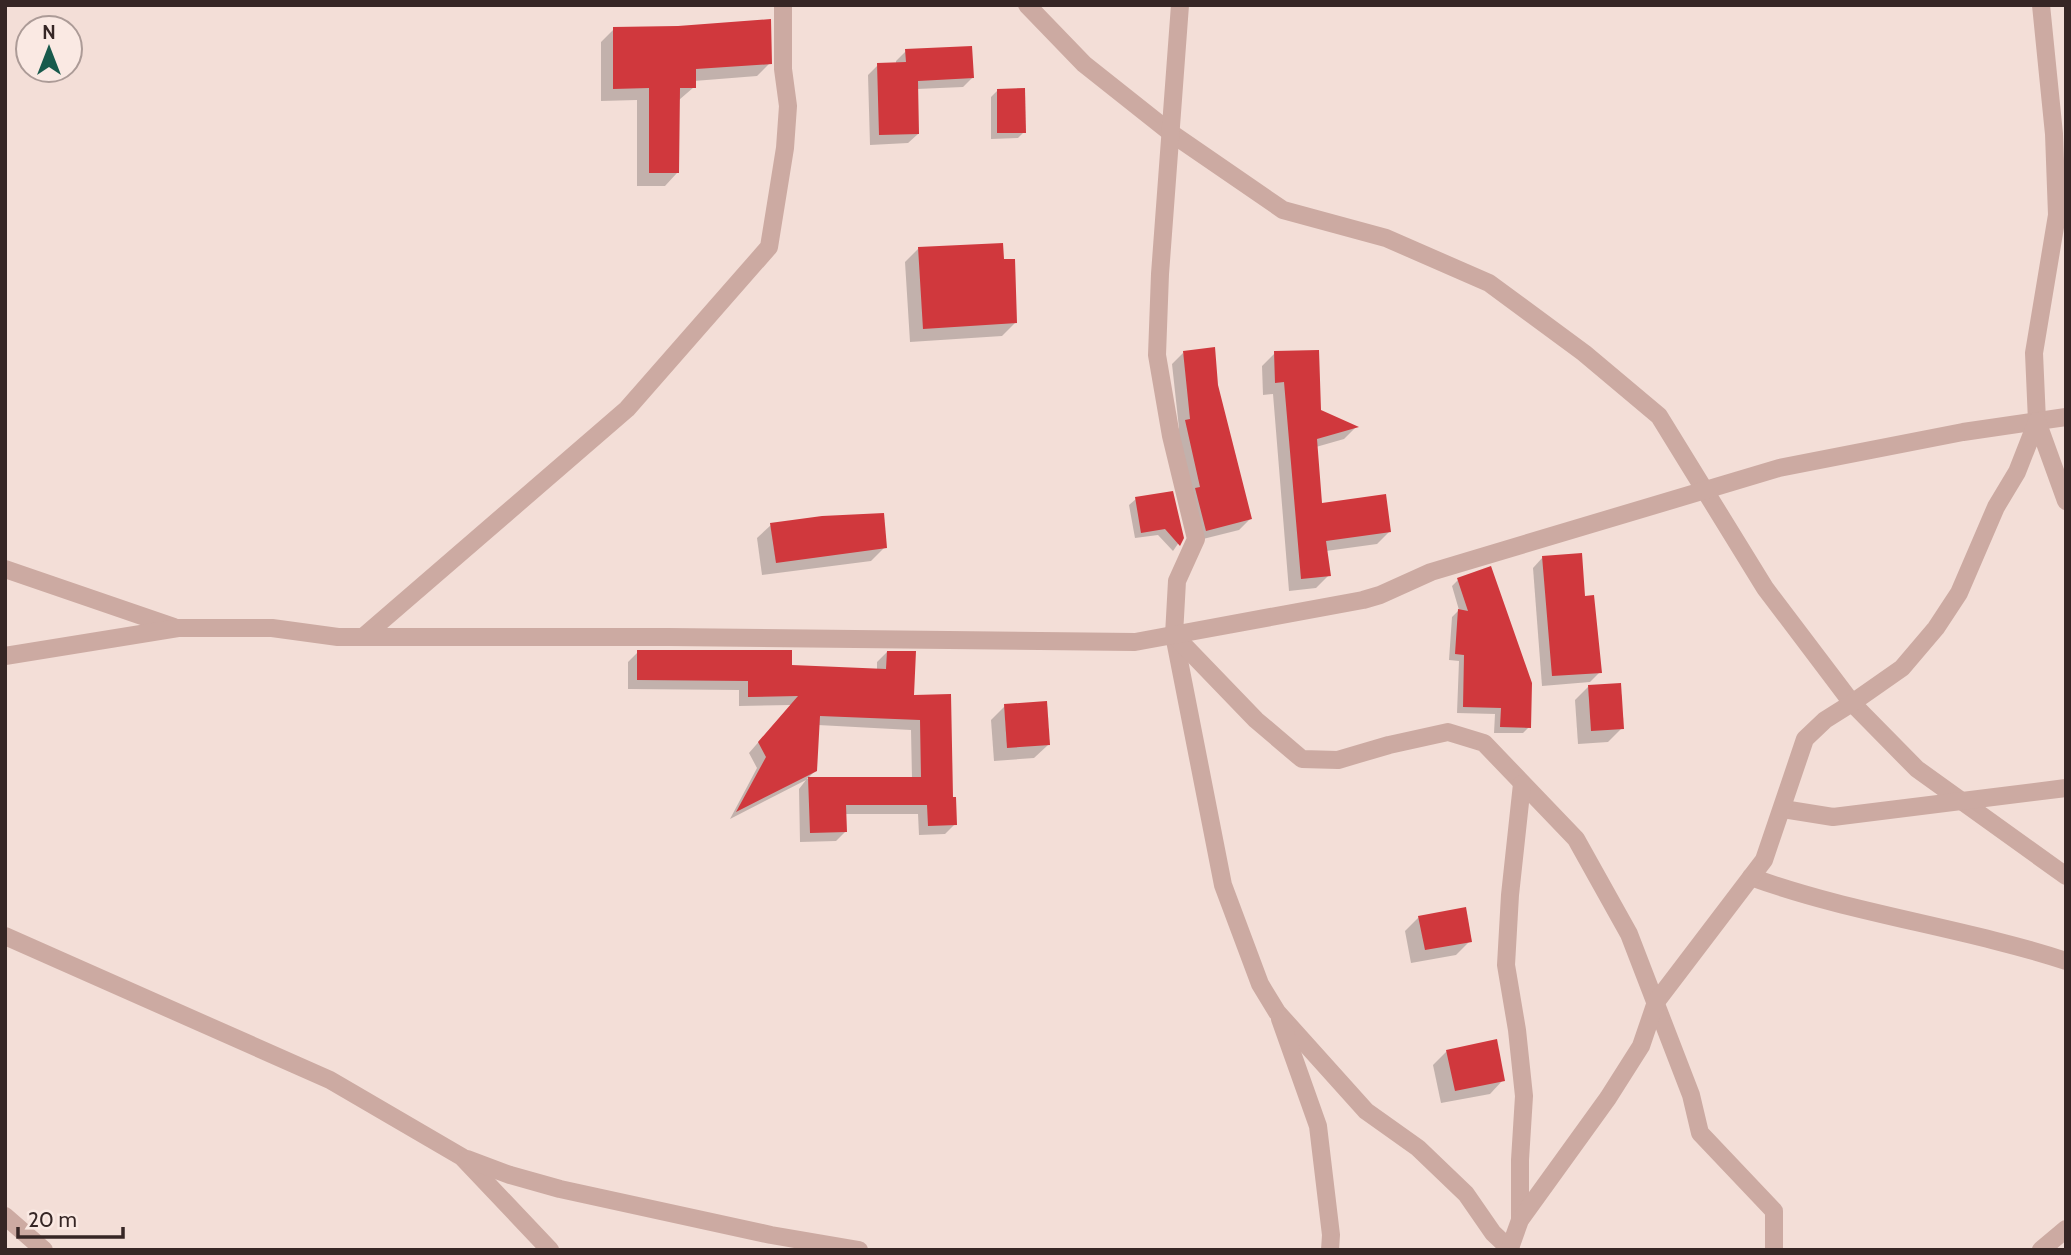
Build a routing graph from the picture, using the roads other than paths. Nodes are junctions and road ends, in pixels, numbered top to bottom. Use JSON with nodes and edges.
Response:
{"nodes":[{"id":1,"x":783,"y":5,"type":"edge"},
{"id":2,"x":1027,"y":5,"type":"edge"},
{"id":3,"x":1180,"y":5,"type":"edge"},
{"id":4,"x":2041,"y":5,"type":"edge"},
{"id":5,"x":1171,"y":133,"type":"junction"},
{"id":6,"x":2066,"y":417,"type":"edge"},
{"id":7,"x":2037,"y":421,"type":"junction"},
{"id":8,"x":1703,"y":489,"type":"junction"},
{"id":9,"x":2066,"y":501,"type":"edge"},
{"id":10,"x":5,"y":569,"type":"edge"},
{"id":11,"x":178,"y":628,"type":"junction"},
{"id":12,"x":1174,"y":635,"type":"junction"},
{"id":13,"x":363,"y":637,"type":"junction"},
{"id":14,"x":5,"y":656,"type":"edge"},
{"id":15,"x":1853,"y":703,"type":"junction"},
{"id":16,"x":1522,"y":784,"type":"junction"},
{"id":17,"x":2066,"y":788,"type":"edge"},
{"id":18,"x":1963,"y":801,"type":"junction"},
{"id":19,"x":1783,"y":809,"type":"junction"},
{"id":20,"x":2066,"y":876,"type":"edge"},
{"id":21,"x":1751,"y":877,"type":"junction"},
{"id":22,"x":5,"y":936,"type":"edge"},
{"id":23,"x":2066,"y":961,"type":"edge"},
{"id":24,"x":1656,"y":1002,"type":"junction"},
{"id":25,"x":1277,"y":1012,"type":"junction"},
{"id":26,"x":462,"y":1157,"type":"junction"},
{"id":27,"x":5,"y":1216,"type":"edge"},
{"id":28,"x":1520,"y":1220,"type":"junction"},
{"id":29,"x":2066,"y":1229,"type":"edge"},
{"id":30,"x":1510,"y":1249,"type":"edge"},
{"id":31,"x":44,"y":1250,"type":"edge"},
{"id":32,"x":550,"y":1250,"type":"edge"},
{"id":33,"x":859,"y":1250,"type":"edge"},
{"id":34,"x":1330,"y":1250,"type":"edge"},
{"id":35,"x":1773,"y":1250,"type":"edge"},
{"id":36,"x":2041,"y":1250,"type":"edge"}],
"edges":[{"from":1,"to":13,"type":"street"},
{"from":2,"to":5,"type":"street"},
{"from":3,"to":5,"type":"street"},
{"from":4,"to":7,"type":"street"},
{"from":5,"to":8,"type":"street"},
{"from":5,"to":12,"type":"street"},
{"from":6,"to":7,"type":"street"},
{"from":7,"to":8,"type":"street"},
{"from":7,"to":9,"type":"street"},
{"from":7,"to":15,"type":"street"},
{"from":8,"to":12,"type":"street"},
{"from":8,"to":15,"type":"street"},
{"from":10,"to":11,"type":"street"},
{"from":11,"to":13,"type":"street"},
{"from":11,"to":14,"type":"street"},
{"from":12,"to":13,"type":"street"},
{"from":12,"to":16,"type":"street"},
{"from":12,"to":25,"type":"street"},
{"from":15,"to":18,"type":"street"},
{"from":15,"to":19,"type":"street"},
{"from":16,"to":24,"type":"street"},
{"from":16,"to":28,"type":"street"},
{"from":17,"to":18,"type":"street"},
{"from":18,"to":19,"type":"street"},
{"from":18,"to":20,"type":"street"},
{"from":19,"to":21,"type":"street"},
{"from":21,"to":23,"type":"street"},
{"from":21,"to":24,"type":"street"},
{"from":22,"to":26,"type":"street"},
{"from":24,"to":28,"type":"street"},
{"from":24,"to":35,"type":"street"},
{"from":25,"to":30,"type":"street"},
{"from":25,"to":34,"type":"street"},
{"from":26,"to":32,"type":"street"},
{"from":26,"to":33,"type":"street"},
{"from":27,"to":31,"type":"street"},
{"from":28,"to":30,"type":"street"},
{"from":29,"to":36,"type":"street"}]}
